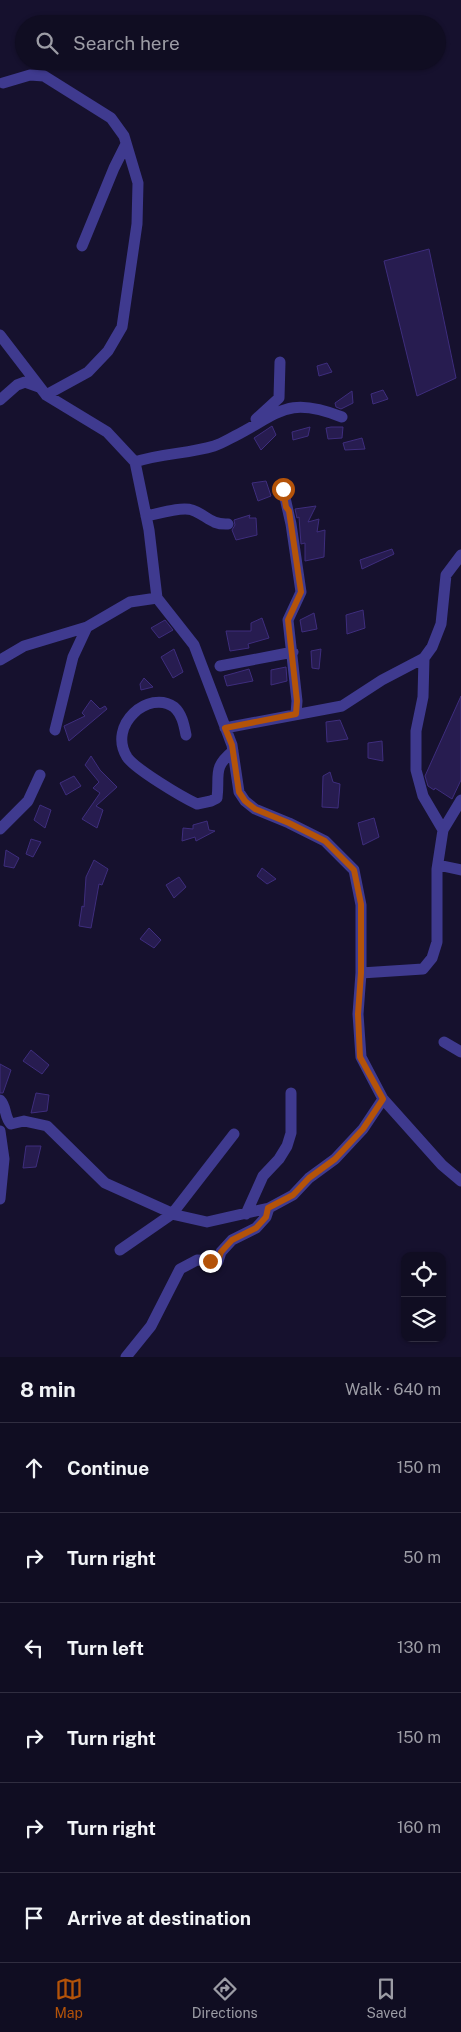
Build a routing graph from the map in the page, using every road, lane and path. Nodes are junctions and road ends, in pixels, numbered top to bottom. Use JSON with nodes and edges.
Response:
{"nodes":[{"id":1,"x":4,"y":83,"type":"dead end"},
{"id":2,"x":126,"y":144,"type":"junction"},
{"id":3,"x":82,"y":246,"type":"dead end"},
{"id":4,"x":0,"y":335,"type":"edge"},
{"id":5,"x":280,"y":362,"type":"dead end"},
{"id":6,"x":43,"y":392,"type":"junction"},
{"id":7,"x":0,"y":400,"type":"edge"},
{"id":8,"x":342,"y":418,"type":"dead end"},
{"id":9,"x":239,"y":434,"type":"junction"},
{"id":10,"x":135,"y":462,"type":"junction"},
{"id":11,"x":283,"y":489,"type":"dead end"},
{"id":12,"x":146,"y":516,"type":"junction"},
{"id":13,"x":228,"y":524,"type":"dead end"},
{"id":14,"x":461,"y":555,"type":"edge"},
{"id":15,"x":157,"y":598,"type":"junction"},
{"id":16,"x":87,"y":627,"type":"junction"},
{"id":17,"x":293,"y":652,"type":"junction"},
{"id":18,"x":424,"y":658,"type":"junction"},
{"id":19,"x":0,"y":660,"type":"edge"},
{"id":20,"x":220,"y":666,"type":"dead end"},
{"id":21,"x":296,"y":714,"type":"junction"},
{"id":22,"x":225,"y":728,"type":"junction"},
{"id":23,"x":55,"y":730,"type":"dead end"},
{"id":24,"x":186,"y":735,"type":"dead end"},
{"id":25,"x":232,"y":751,"type":"junction"},
{"id":26,"x":40,"y":775,"type":"dead end"},
{"id":27,"x":461,"y":800,"type":"edge"},
{"id":28,"x":0,"y":829,"type":"edge"},
{"id":29,"x":443,"y":830,"type":"junction"},
{"id":30,"x":438,"y":865,"type":"junction"},
{"id":31,"x":461,"y":870,"type":"edge"},
{"id":32,"x":361,"y":973,"type":"junction"},
{"id":33,"x":444,"y":1042,"type":"dead end"},
{"id":34,"x":461,"y":1052,"type":"edge"},
{"id":35,"x":291,"y":1093,"type":"dead end"},
{"id":36,"x":383,"y":1099,"type":"junction"},
{"id":37,"x":0,"y":1100,"type":"edge"},
{"id":38,"x":0,"y":1131,"type":"edge"},
{"id":39,"x":234,"y":1134,"type":"dead end"},
{"id":40,"x":461,"y":1181,"type":"edge"},
{"id":41,"x":0,"y":1199,"type":"edge"},
{"id":42,"x":268,"y":1208,"type":"junction"},
{"id":43,"x":172,"y":1214,"type":"junction"},
{"id":44,"x":246,"y":1214,"type":"junction"},
{"id":45,"x":120,"y":1250,"type":"dead end"},
{"id":46,"x":126,"y":1357,"type":"edge"}],
"edges":[{"from":1,"to":2,"type":"street"},
{"from":2,"to":3,"type":"street"},
{"from":2,"to":6,"type":"street"},
{"from":4,"to":6,"type":"street"},
{"from":5,"to":9,"type":"street"},
{"from":6,"to":7,"type":"street"},
{"from":6,"to":10,"type":"street"},
{"from":8,"to":9,"type":"street"},
{"from":9,"to":10,"type":"street"},
{"from":10,"to":12,"type":"street"},
{"from":11,"to":17,"type":"street"},
{"from":12,"to":13,"type":"street"},
{"from":12,"to":15,"type":"street"},
{"from":14,"to":18,"type":"street"},
{"from":15,"to":16,"type":"street"},
{"from":15,"to":22,"type":"street"},
{"from":16,"to":19,"type":"street"},
{"from":16,"to":23,"type":"street"},
{"from":17,"to":20,"type":"street"},
{"from":17,"to":21,"type":"street"},
{"from":18,"to":21,"type":"street"},
{"from":18,"to":29,"type":"street"},
{"from":21,"to":22,"type":"street"},
{"from":22,"to":25,"type":"street"},
{"from":24,"to":25,"type":"street"},
{"from":25,"to":32,"type":"street"},
{"from":26,"to":28,"type":"street"},
{"from":27,"to":29,"type":"street"},
{"from":29,"to":30,"type":"street"},
{"from":30,"to":31,"type":"street"},
{"from":30,"to":32,"type":"street"},
{"from":32,"to":36,"type":"street"},
{"from":33,"to":34,"type":"street"},
{"from":35,"to":44,"type":"street"},
{"from":36,"to":40,"type":"street"},
{"from":36,"to":42,"type":"street"},
{"from":37,"to":43,"type":"street"},
{"from":38,"to":41,"type":"street"},
{"from":39,"to":43,"type":"street"},
{"from":42,"to":44,"type":"street"},
{"from":42,"to":46,"type":"street"},
{"from":43,"to":44,"type":"street"},
{"from":43,"to":45,"type":"street"}]}
